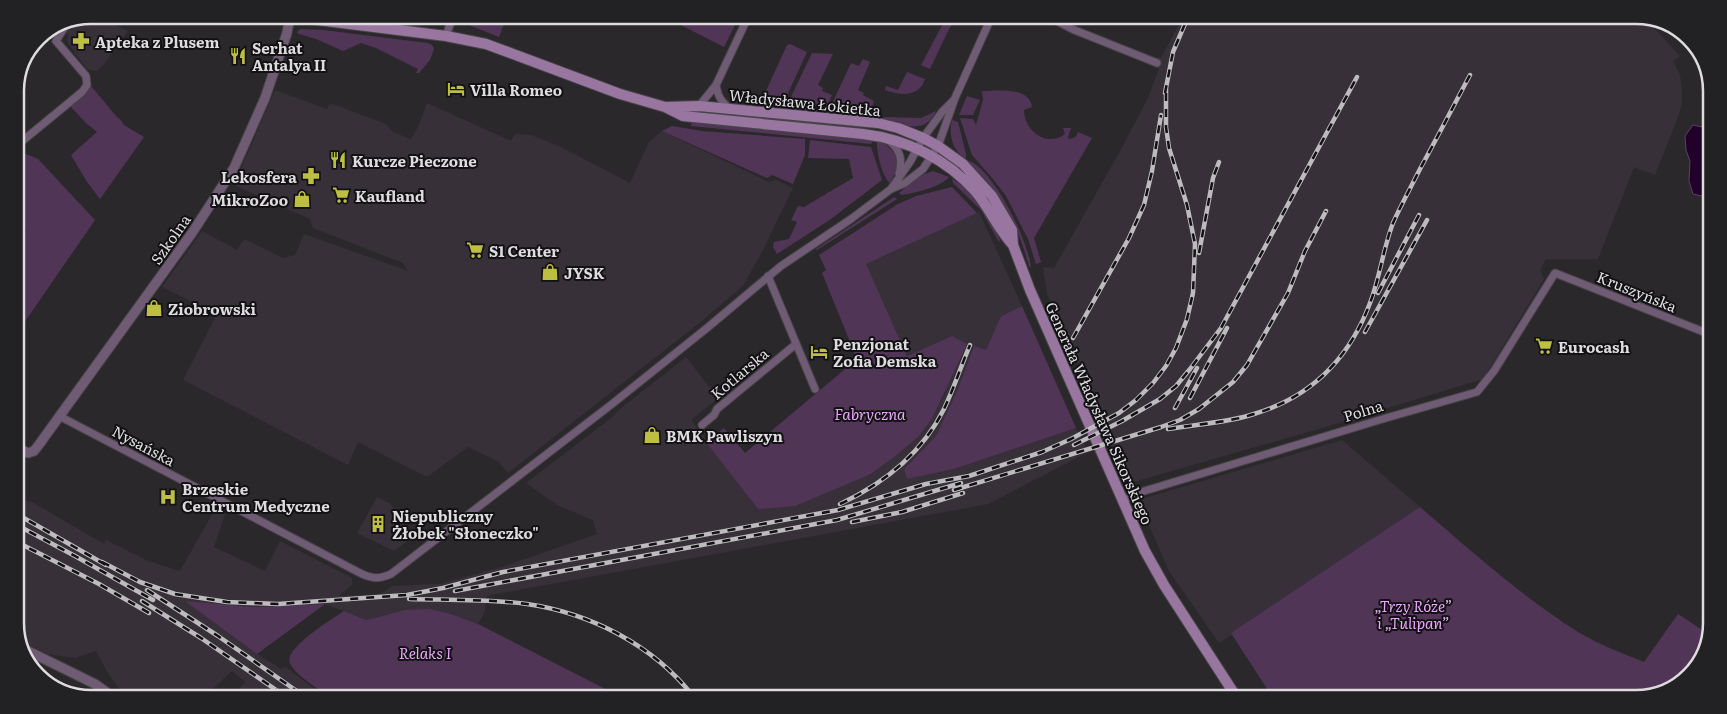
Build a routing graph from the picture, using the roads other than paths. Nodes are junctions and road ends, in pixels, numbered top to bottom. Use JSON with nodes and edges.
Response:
{"nodes":[{"id":1,"x":288,"y":24,"type":"edge"},
{"id":2,"x":351,"y":24,"type":"edge"},
{"id":3,"x":450,"y":24,"type":"edge"},
{"id":4,"x":745,"y":24,"type":"edge"},
{"id":5,"x":988,"y":24,"type":"edge"},
{"id":6,"x":1063,"y":24,"type":"edge"},
{"id":7,"x":63,"y":30,"type":"edge"},
{"id":8,"x":446,"y":36,"type":"junction"},
{"id":9,"x":1157,"y":63,"type":"dead end"},
{"id":10,"x":716,"y":85,"type":"junction"},
{"id":11,"x":955,"y":98,"type":"junction"},
{"id":12,"x":699,"y":106,"type":"junction"},
{"id":13,"x":665,"y":107,"type":"junction"},
{"id":14,"x":731,"y":109,"type":"junction"},
{"id":15,"x":884,"y":137,"type":"junction"},
{"id":16,"x":923,"y":138,"type":"junction"},
{"id":17,"x":24,"y":140,"type":"edge"},
{"id":18,"x":938,"y":146,"type":"junction"},
{"id":19,"x":917,"y":148,"type":"junction"},
{"id":20,"x":932,"y":156,"type":"junction"},
{"id":21,"x":898,"y":180,"type":"junction"},
{"id":22,"x":891,"y":189,"type":"junction"},
{"id":23,"x":1009,"y":241,"type":"junction"},
{"id":24,"x":1555,"y":273,"type":"joint"},
{"id":25,"x":768,"y":276,"type":"junction"},
{"id":26,"x":1703,"y":331,"type":"edge"},
{"id":27,"x":796,"y":344,"type":"junction"},
{"id":28,"x":815,"y":389,"type":"dead end"},
{"id":29,"x":59,"y":416,"type":"junction"},
{"id":30,"x":702,"y":425,"type":"dead end"},
{"id":31,"x":24,"y":451,"type":"edge"},
{"id":32,"x":1123,"y":503,"type":"junction"},
{"id":33,"x":31,"y":652,"type":"edge"},
{"id":34,"x":103,"y":690,"type":"edge"},
{"id":35,"x":1232,"y":690,"type":"edge"}],
"edges":[{"from":1,"to":29,"type":"street","name":"Szkolna"},
{"from":2,"to":8,"type":"main road","name":"Władysława Łokietka"},
{"from":3,"to":8,"type":"street"},
{"from":4,"to":10,"type":"street"},
{"from":5,"to":11,"type":"street"},
{"from":6,"to":9,"type":"street"},
{"from":7,"to":17,"type":"street"},
{"from":8,"to":13,"type":"main road","name":"Władysława Łokietka"},
{"from":10,"to":12,"type":"street"},
{"from":10,"to":14,"type":"street"},
{"from":11,"to":16,"type":"street"},
{"from":11,"to":18,"type":"street"},
{"from":12,"to":13,"type":"main road","name":"Władysława Łokietka"},
{"from":12,"to":14,"type":"main road","name":"Władysława Łokietka"},
{"from":13,"to":15,"type":"main road","name":"Władysława Łokietka"},
{"from":14,"to":16,"type":"main road","name":"Władysława Łokietka"},
{"from":15,"to":19,"type":"main road","name":"Władysława Łokietka"},
{"from":15,"to":21,"type":"street"},
{"from":16,"to":18,"type":"main road","name":"Władysława Łokietka"},
{"from":16,"to":19,"type":"street"},
{"from":18,"to":20,"type":"street"},
{"from":18,"to":23,"type":"main road","name":"Generała Władysława Sikorskiego"},
{"from":19,"to":20,"type":"main road","name":"Generała Władysława Sikorskiego"},
{"from":19,"to":21,"type":"street"},
{"from":20,"to":22,"type":"street"},
{"from":20,"to":23,"type":"main road","name":"Generała Władysława Sikorskiego"},
{"from":21,"to":22,"type":"street"},
{"from":22,"to":25,"type":"street"},
{"from":23,"to":32,"type":"main road","name":"Generała Władysława Sikorskiego"},
{"from":24,"to":26,"type":"street","name":"Kruszyńska"},
{"from":24,"to":32,"type":"street","name":"Polna"},
{"from":25,"to":27,"type":"street"},
{"from":25,"to":29,"type":"street","name":"Nysańska"},
{"from":27,"to":28,"type":"street"},
{"from":27,"to":30,"type":"street","name":"Kotlarska"},
{"from":29,"to":31,"type":"street","name":"Szkolna"},
{"from":32,"to":35,"type":"main road","name":"Generała Władysława Sikorskiego"},
{"from":33,"to":34,"type":"street"}]}
